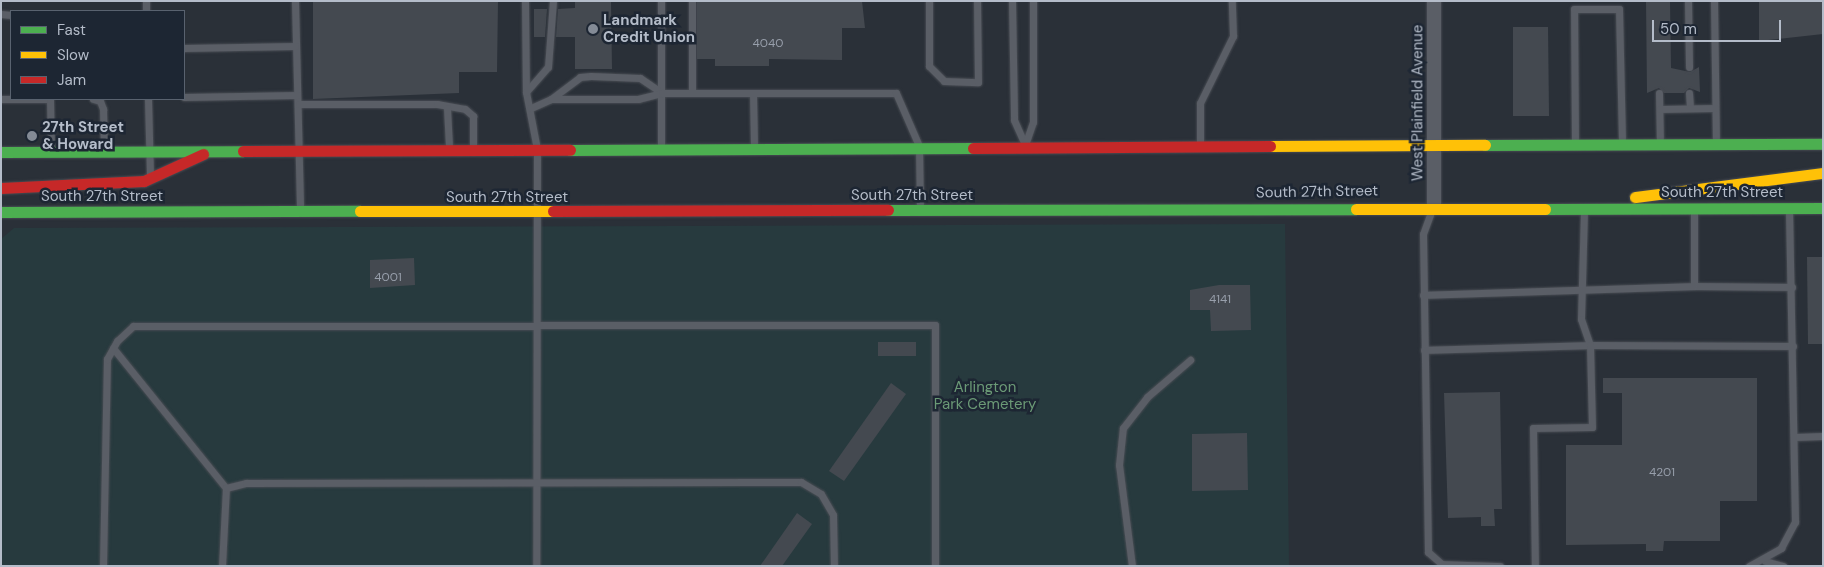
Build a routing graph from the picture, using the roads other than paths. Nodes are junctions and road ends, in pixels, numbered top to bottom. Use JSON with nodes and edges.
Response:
{"nodes":[{"id":1,"x":295,"y":1,"type":"edge"},
{"id":2,"x":525,"y":1,"type":"edge"},
{"id":3,"x":553,"y":1,"type":"edge"},
{"id":4,"x":661,"y":1,"type":"edge"},
{"id":5,"x":692,"y":1,"type":"edge"},
{"id":6,"x":929,"y":1,"type":"edge"},
{"id":7,"x":977,"y":1,"type":"edge"},
{"id":8,"x":1012,"y":1,"type":"edge"},
{"id":9,"x":1033,"y":1,"type":"edge"},
{"id":10,"x":1232,"y":1,"type":"edge"},
{"id":11,"x":1434,"y":1,"type":"edge"},
{"id":12,"x":1688,"y":1,"type":"edge"},
{"id":13,"x":1714,"y":1,"type":"edge"},
{"id":14,"x":295,"y":46,"type":"junction"},
{"id":15,"x":185,"y":48,"type":"edge"},
{"id":16,"x":1689,"y":67,"type":"dead end"},
{"id":17,"x":526,"y":92,"type":"junction"},
{"id":18,"x":662,"y":93,"type":"junction"},
{"id":19,"x":692,"y":93,"type":"junction"},
{"id":20,"x":753,"y":93,"type":"junction"},
{"id":21,"x":1660,"y":93,"type":"dead end"},
{"id":22,"x":1689,"y":93,"type":"dead end"},
{"id":23,"x":297,"y":95,"type":"junction"},
{"id":24,"x":185,"y":97,"type":"edge"},
{"id":25,"x":552,"y":99,"type":"junction"},
{"id":26,"x":50,"y":100,"type":"edge"},
{"id":27,"x":96,"y":100,"type":"edge"},
{"id":28,"x":148,"y":100,"type":"edge"},
{"id":29,"x":299,"y":104,"type":"junction"},
{"id":30,"x":447,"y":108,"type":"junction"},
{"id":31,"x":531,"y":108,"type":"junction"},
{"id":32,"x":1690,"y":108,"type":"junction"},
{"id":33,"x":1716,"y":108,"type":"junction"},
{"id":34,"x":1660,"y":109,"type":"junction"},
{"id":35,"x":1200,"y":144,"type":"junction"},
{"id":36,"x":1823,"y":144,"type":"edge"},
{"id":37,"x":1025,"y":145,"type":"junction"},
{"id":38,"x":1716,"y":145,"type":"junction"},
{"id":39,"x":919,"y":146,"type":"junction"},
{"id":40,"x":1434,"y":146,"type":"junction"},
{"id":41,"x":1575,"y":146,"type":"junction"},
{"id":42,"x":1622,"y":146,"type":"junction"},
{"id":43,"x":1660,"y":146,"type":"junction"},
{"id":44,"x":754,"y":147,"type":"junction"},
{"id":45,"x":661,"y":148,"type":"junction"},
{"id":46,"x":449,"y":149,"type":"junction"},
{"id":47,"x":473,"y":149,"type":"junction"},
{"id":48,"x":536,"y":149,"type":"junction"},
{"id":49,"x":299,"y":150,"type":"junction"},
{"id":50,"x":150,"y":151,"type":"junction"},
{"id":51,"x":210,"y":151,"type":"junction"},
{"id":52,"x":1,"y":152,"type":"edge"},
{"id":53,"x":51,"y":152,"type":"junction"},
{"id":54,"x":104,"y":152,"type":"junction"},
{"id":55,"x":1823,"y":173,"type":"edge"},
{"id":56,"x":150,"y":178,"type":"junction"},
{"id":57,"x":1,"y":188,"type":"edge"},
{"id":58,"x":1584,"y":205,"type":"junction"},
{"id":59,"x":1434,"y":206,"type":"junction"},
{"id":60,"x":1694,"y":208,"type":"junction"},
{"id":61,"x":1789,"y":208,"type":"junction"},
{"id":62,"x":1823,"y":208,"type":"edge"},
{"id":63,"x":920,"y":211,"type":"junction"},
{"id":64,"x":1,"y":212,"type":"edge"},
{"id":65,"x":300,"y":213,"type":"junction"},
{"id":66,"x":535,"y":213,"type":"junction"},
{"id":67,"x":1694,"y":286,"type":"junction"},
{"id":68,"x":1792,"y":287,"type":"junction"},
{"id":69,"x":1581,"y":292,"type":"junction"},
{"id":70,"x":1423,"y":295,"type":"junction"},
{"id":71,"x":535,"y":326,"type":"junction"},
{"id":72,"x":1590,"y":345,"type":"junction"},
{"id":73,"x":1793,"y":346,"type":"junction"},
{"id":74,"x":113,"y":348,"type":"junction"},
{"id":75,"x":1424,"y":350,"type":"junction"},
{"id":76,"x":1190,"y":360,"type":"dead end"},
{"id":77,"x":1823,"y":436,"type":"edge"},
{"id":78,"x":1795,"y":437,"type":"junction"},
{"id":79,"x":536,"y":482,"type":"junction"},
{"id":80,"x":226,"y":488,"type":"junction"},
{"id":81,"x":1765,"y":561,"type":"junction"},
{"id":82,"x":103,"y":566,"type":"edge"},
{"id":83,"x":222,"y":566,"type":"edge"},
{"id":84,"x":536,"y":566,"type":"edge"},
{"id":85,"x":834,"y":566,"type":"edge"},
{"id":86,"x":935,"y":566,"type":"edge"},
{"id":87,"x":1132,"y":566,"type":"edge"},
{"id":88,"x":1500,"y":566,"type":"edge"},
{"id":89,"x":1535,"y":566,"type":"edge"},
{"id":90,"x":1749,"y":566,"type":"edge"},
{"id":91,"x":1782,"y":566,"type":"edge"}],
"edges":[{"from":1,"to":14,"type":"lane"},
{"from":2,"to":17,"type":"lane"},
{"from":3,"to":17,"type":"lane"},
{"from":4,"to":18,"type":"lane"},
{"from":5,"to":19,"type":"lane"},
{"from":6,"to":7,"type":"lane"},
{"from":8,"to":37,"type":"lane"},
{"from":9,"to":37,"type":"lane"},
{"from":10,"to":35,"type":"lane"},
{"from":11,"to":40,"type":"street","name":"West Plainfield Avenue"},
{"from":12,"to":16,"type":"lane"},
{"from":13,"to":33,"type":"lane"},
{"from":14,"to":15,"type":"lane"},
{"from":14,"to":23,"type":"lane"},
{"from":17,"to":31,"type":"lane"},
{"from":18,"to":19,"type":"lane"},
{"from":18,"to":25,"type":"lane"},
{"from":18,"to":25,"type":"lane"},
{"from":18,"to":45,"type":"lane"},
{"from":19,"to":20,"type":"lane"},
{"from":20,"to":39,"type":"lane"},
{"from":20,"to":44,"type":"lane"},
{"from":21,"to":34,"type":"lane"},
{"from":22,"to":32,"type":"lane"},
{"from":23,"to":24,"type":"lane"},
{"from":23,"to":29,"type":"lane"},
{"from":25,"to":31,"type":"lane"},
{"from":26,"to":53,"type":"lane"},
{"from":27,"to":54,"type":"lane"},
{"from":28,"to":50,"type":"lane"},
{"from":29,"to":30,"type":"lane"},
{"from":29,"to":49,"type":"lane"},
{"from":30,"to":46,"type":"lane"},
{"from":30,"to":47,"type":"lane"},
{"from":31,"to":48,"type":"lane"},
{"from":32,"to":33,"type":"lane"},
{"from":32,"to":34,"type":"lane"},
{"from":33,"to":38,"type":"lane"},
{"from":34,"to":43,"type":"lane"},
{"from":35,"to":37,"type":"main road"},
{"from":35,"to":40,"type":"main road"},
{"from":36,"to":38,"type":"main road"},
{"from":37,"to":39,"type":"main road"},
{"from":38,"to":43,"type":"main road"},
{"from":39,"to":44,"type":"main road"},
{"from":39,"to":63,"type":"lane"},
{"from":40,"to":41,"type":"main road"},
{"from":40,"to":59,"type":"street","name":"West Plainfield Avenue"},
{"from":41,"to":42,"type":"main road"},
{"from":41,"to":42,"type":"lane"},
{"from":42,"to":43,"type":"main road"},
{"from":44,"to":45,"type":"main road"},
{"from":45,"to":48,"type":"main road"},
{"from":46,"to":47,"type":"main road"},
{"from":46,"to":49,"type":"main road"},
{"from":47,"to":48,"type":"main road"},
{"from":48,"to":66,"type":"lane"},
{"from":49,"to":51,"type":"main road"},
{"from":49,"to":65,"type":"lane"},
{"from":50,"to":51,"type":"main road"},
{"from":50,"to":54,"type":"main road"},
{"from":50,"to":56,"type":"lane"},
{"from":51,"to":56,"type":"main road"},
{"from":52,"to":53,"type":"main road"},
{"from":53,"to":54,"type":"main road"},
{"from":55,"to":58,"type":"main road"},
{"from":56,"to":57,"type":"main road"},
{"from":58,"to":59,"type":"main road","name":"South 27th Street"},
{"from":58,"to":60,"type":"main road","name":"South 27th Street"},
{"from":58,"to":69,"type":"lane"},
{"from":59,"to":63,"type":"main road","name":"South 27th Street"},
{"from":59,"to":70,"type":"lane"},
{"from":60,"to":61,"type":"main road","name":"South 27th Street"},
{"from":60,"to":67,"type":"lane"},
{"from":61,"to":62,"type":"main road","name":"South 27th Street"},
{"from":61,"to":68,"type":"lane"},
{"from":63,"to":66,"type":"main road","name":"South 27th Street"},
{"from":64,"to":65,"type":"main road","name":"South 27th Street"},
{"from":65,"to":66,"type":"main road","name":"South 27th Street"},
{"from":66,"to":71,"type":"lane"},
{"from":67,"to":68,"type":"lane"},
{"from":67,"to":69,"type":"lane"},
{"from":68,"to":73,"type":"lane"},
{"from":69,"to":70,"type":"lane"},
{"from":69,"to":72,"type":"lane"},
{"from":70,"to":75,"type":"lane"},
{"from":71,"to":74,"type":"lane"},
{"from":71,"to":79,"type":"lane"},
{"from":71,"to":86,"type":"lane"},
{"from":72,"to":73,"type":"lane"},
{"from":72,"to":75,"type":"lane"},
{"from":72,"to":89,"type":"lane"},
{"from":73,"to":78,"type":"lane"},
{"from":74,"to":80,"type":"lane"},
{"from":74,"to":82,"type":"lane"},
{"from":75,"to":88,"type":"lane"},
{"from":76,"to":87,"type":"lane"},
{"from":77,"to":78,"type":"lane"},
{"from":78,"to":81,"type":"lane"},
{"from":79,"to":80,"type":"lane"},
{"from":79,"to":84,"type":"lane"},
{"from":79,"to":85,"type":"lane"},
{"from":80,"to":83,"type":"lane"},
{"from":81,"to":90,"type":"lane"},
{"from":81,"to":91,"type":"lane"}]}
